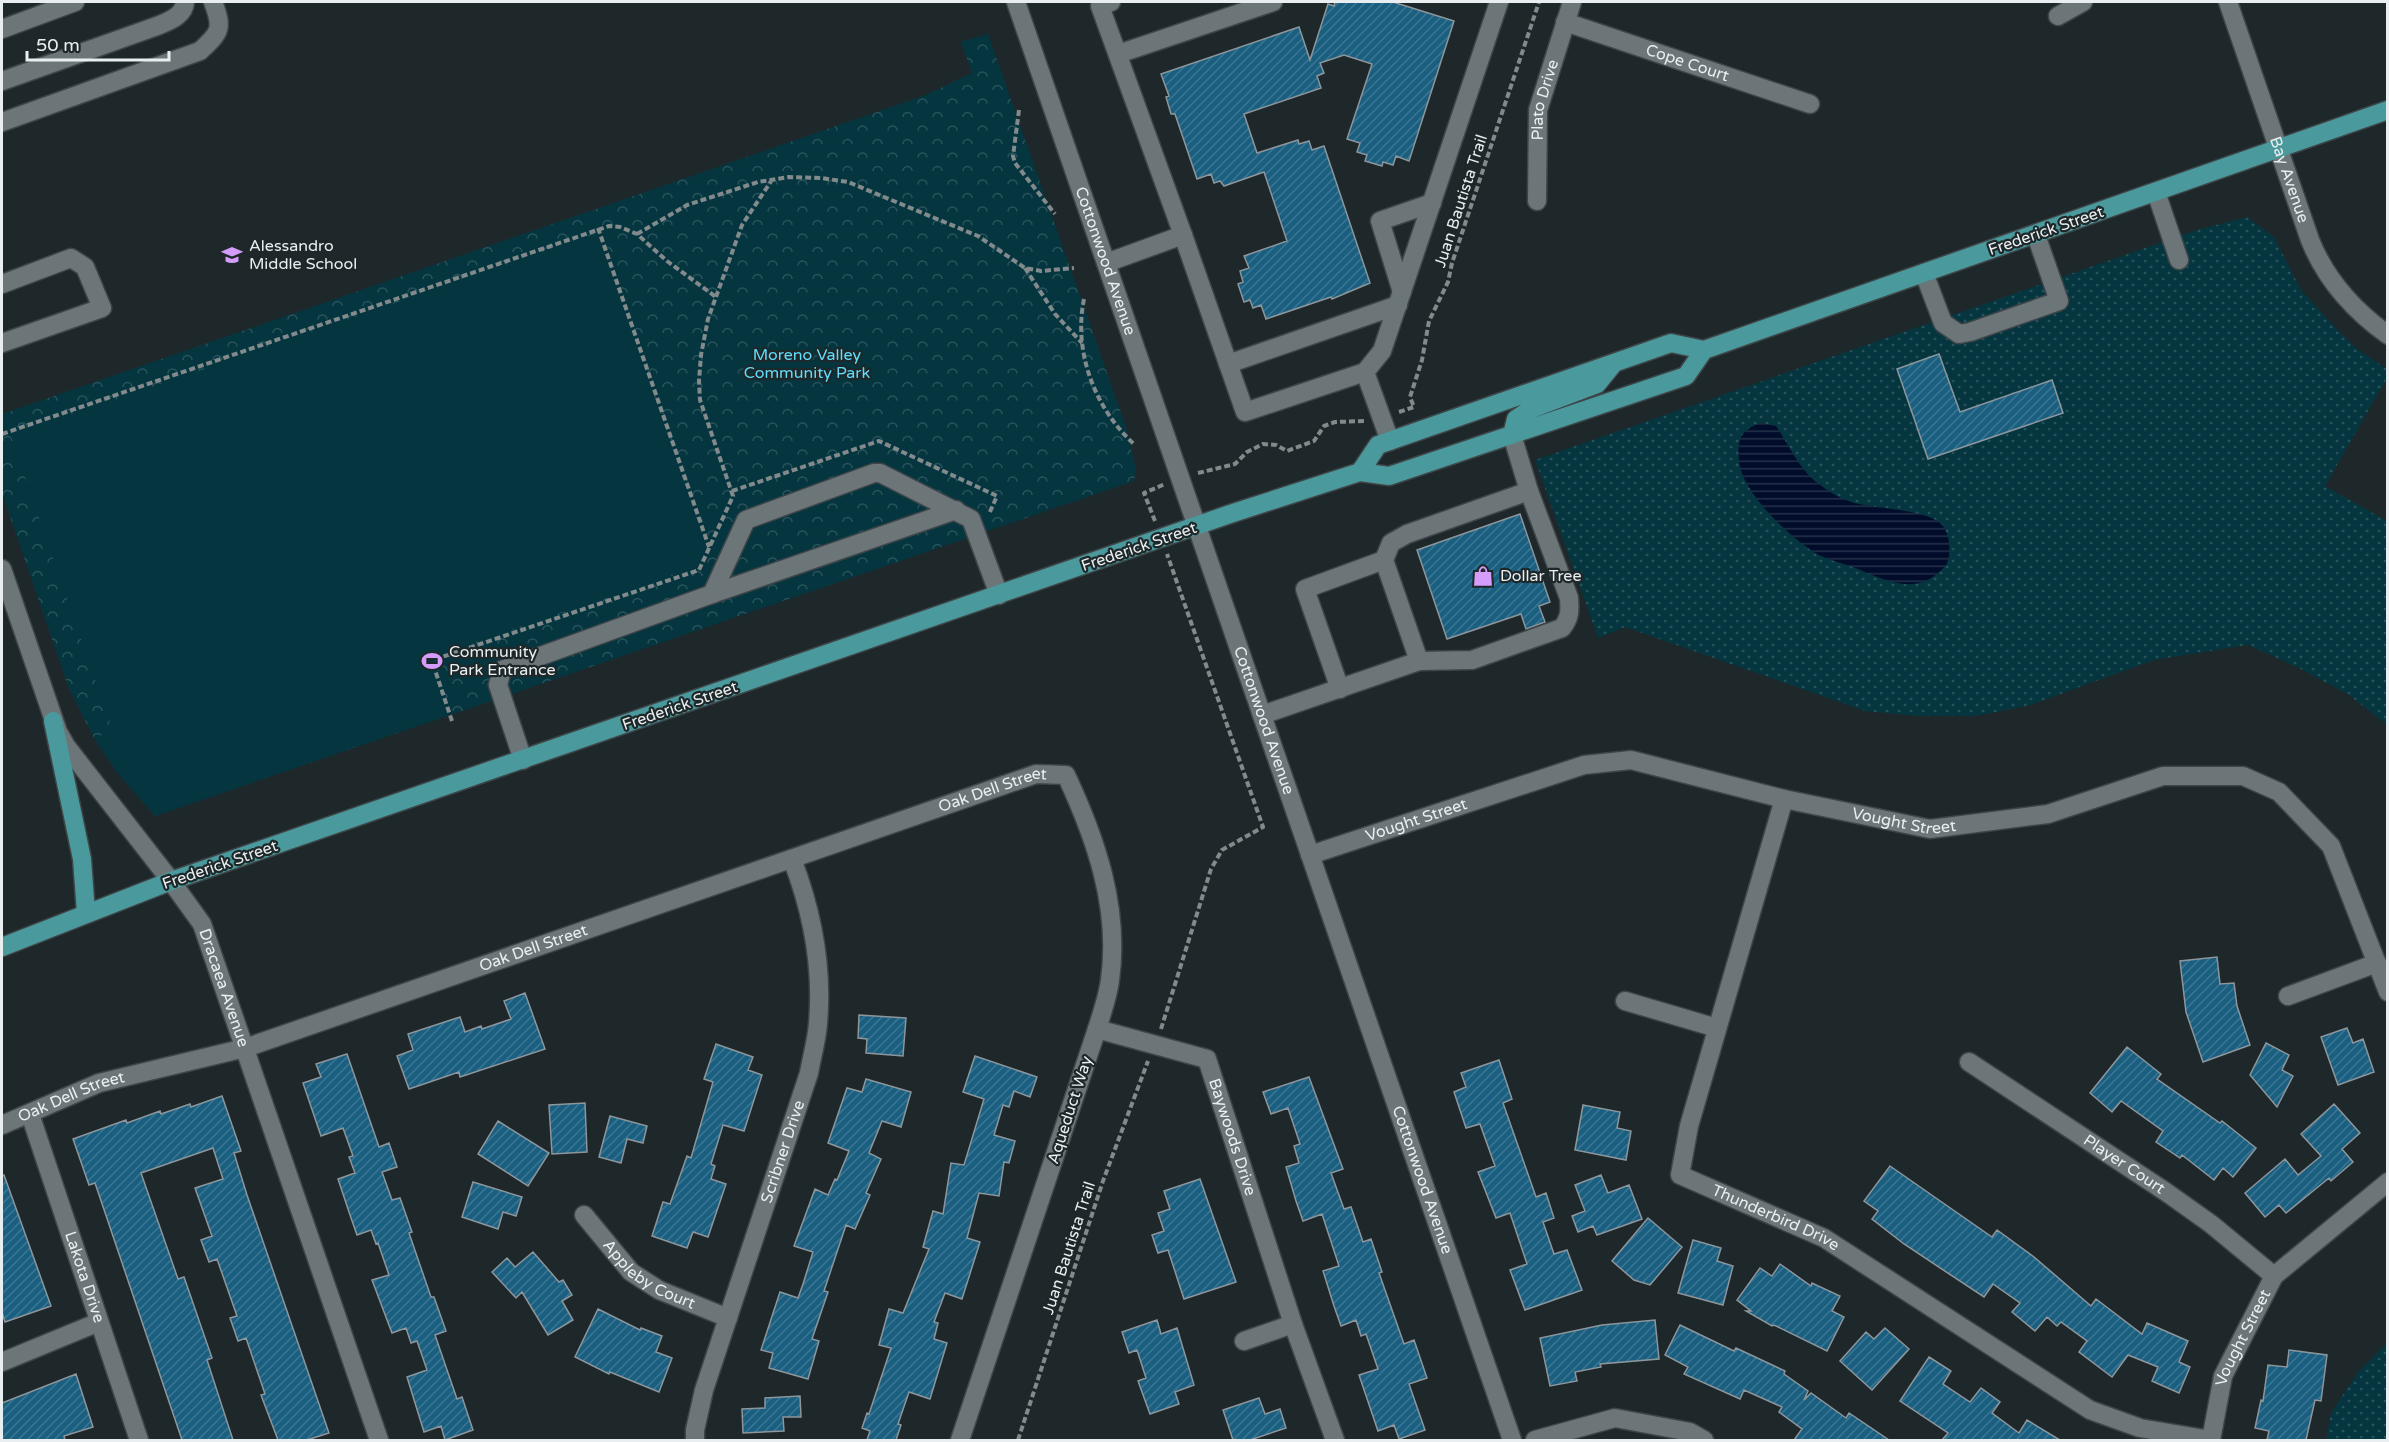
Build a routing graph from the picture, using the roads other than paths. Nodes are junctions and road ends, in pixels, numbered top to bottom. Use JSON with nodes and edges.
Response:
{"nodes":[{"id":1,"x":75,"y":2,"type":"edge"},
{"id":2,"x":185,"y":2,"type":"edge"},
{"id":3,"x":213,"y":2,"type":"edge"},
{"id":4,"x":1016,"y":2,"type":"edge"},
{"id":5,"x":1111,"y":2,"type":"edge"},
{"id":6,"x":1273,"y":2,"type":"edge"},
{"id":7,"x":1498,"y":2,"type":"edge"},
{"id":8,"x":1572,"y":2,"type":"edge"},
{"id":9,"x":2083,"y":2,"type":"edge"},
{"id":10,"x":2228,"y":2,"type":"edge"},
{"id":11,"x":2058,"y":15,"type":"dead end"},
{"id":12,"x":1565,"y":22,"type":"junction"},
{"id":13,"x":2,"y":28,"type":"edge"},
{"id":14,"x":1118,"y":54,"type":"junction"},
{"id":15,"x":2,"y":81,"type":"edge"},
{"id":16,"x":1810,"y":104,"type":"dead end"},
{"id":17,"x":2388,"y":110,"type":"edge"},
{"id":18,"x":2,"y":122,"type":"edge"},
{"id":19,"x":2279,"y":148,"type":"junction"},
{"id":20,"x":2156,"y":192,"type":"junction"},
{"id":21,"x":1537,"y":201,"type":"dead end"},
{"id":22,"x":1432,"y":203,"type":"junction"},
{"id":23,"x":1183,"y":235,"type":"junction"},
{"id":24,"x":2036,"y":235,"type":"junction"},
{"id":25,"x":2178,"y":260,"type":"dead end"},
{"id":26,"x":1106,"y":263,"type":"junction"},
{"id":27,"x":1924,"y":273,"type":"junction"},
{"id":28,"x":2,"y":284,"type":"edge"},
{"id":29,"x":1400,"y":298,"type":"junction"},
{"id":30,"x":2388,"y":335,"type":"edge"},
{"id":31,"x":2,"y":343,"type":"edge"},
{"id":32,"x":1704,"y":350,"type":"junction"},
{"id":33,"x":1614,"y":363,"type":"junction"},
{"id":34,"x":1228,"y":364,"type":"junction"},
{"id":35,"x":1365,"y":372,"type":"junction"},
{"id":36,"x":1512,"y":435,"type":"junction"},
{"id":37,"x":1390,"y":441,"type":"junction"},
{"id":38,"x":1360,"y":472,"type":"junction"},
{"id":39,"x":1529,"y":490,"type":"junction"},
{"id":40,"x":956,"y":510,"type":"junction"},
{"id":41,"x":1197,"y":526,"type":"junction"},
{"id":42,"x":1384,"y":560,"type":"junction"},
{"id":43,"x":2,"y":569,"type":"edge"},
{"id":44,"x":712,"y":594,"type":"junction"},
{"id":45,"x":999,"y":595,"type":"junction"},
{"id":46,"x":1419,"y":662,"type":"junction"},
{"id":47,"x":1340,"y":689,"type":"junction"},
{"id":48,"x":1262,"y":715,"type":"junction"},
{"id":49,"x":52,"y":721,"type":"junction"},
{"id":50,"x":523,"y":760,"type":"junction"},
{"id":51,"x":1066,"y":775,"type":"joint"},
{"id":52,"x":1784,"y":799,"type":"junction"},
{"id":53,"x":1310,"y":855,"type":"junction"},
{"id":54,"x":792,"y":859,"type":"junction"},
{"id":55,"x":171,"y":881,"type":"junction"},
{"id":56,"x":86,"y":913,"type":"junction"},
{"id":57,"x":2,"y":947,"type":"edge"},
{"id":58,"x":2377,"y":963,"type":"junction"},
{"id":59,"x":2388,"y":992,"type":"edge"},
{"id":60,"x":2288,"y":996,"type":"dead end"},
{"id":61,"x":1625,"y":1001,"type":"dead end"},
{"id":62,"x":1717,"y":1028,"type":"junction"},
{"id":63,"x":1097,"y":1029,"type":"junction"},
{"id":64,"x":245,"y":1048,"type":"junction"},
{"id":65,"x":1969,"y":1062,"type":"dead end"},
{"id":66,"x":30,"y":1114,"type":"junction"},
{"id":67,"x":2,"y":1125,"type":"edge"},
{"id":68,"x":2388,"y":1182,"type":"edge"},
{"id":69,"x":584,"y":1215,"type":"dead end"},
{"id":70,"x":2274,"y":1276,"type":"junction"},
{"id":71,"x":728,"y":1318,"type":"junction"},
{"id":72,"x":99,"y":1322,"type":"junction"},
{"id":73,"x":1293,"y":1324,"type":"junction"},
{"id":74,"x":1244,"y":1341,"type":"dead end"},
{"id":75,"x":2,"y":1362,"type":"edge"},
{"id":76,"x":139,"y":1440,"type":"edge"},
{"id":77,"x":378,"y":1440,"type":"edge"},
{"id":78,"x":695,"y":1440,"type":"edge"},
{"id":79,"x":960,"y":1440,"type":"edge"},
{"id":80,"x":1335,"y":1440,"type":"edge"},
{"id":81,"x":1512,"y":1440,"type":"edge"},
{"id":82,"x":1535,"y":1440,"type":"edge"},
{"id":83,"x":1704,"y":1440,"type":"edge"},
{"id":84,"x":2211,"y":1440,"type":"edge"}],
"edges":[{"from":1,"to":13,"type":"street"},
{"from":2,"to":15,"type":"street"},
{"from":3,"to":18,"type":"street"},
{"from":4,"to":26,"type":"street","name":"Cottonwood Avenue"},
{"from":5,"to":14,"type":"street"},
{"from":6,"to":14,"type":"street"},
{"from":7,"to":22,"type":"street"},
{"from":8,"to":12,"type":"street","name":"Plato Drive"},
{"from":9,"to":11,"type":"street"},
{"from":10,"to":19,"type":"street","name":"Bay Avenue"},
{"from":12,"to":16,"type":"street","name":"Cope Court"},
{"from":12,"to":21,"type":"street","name":"Plato Drive"},
{"from":14,"to":23,"type":"street"},
{"from":17,"to":19,"type":"main road","name":"Frederick Street"},
{"from":19,"to":20,"type":"main road","name":"Frederick Street"},
{"from":19,"to":30,"type":"street","name":"Bay Avenue"},
{"from":20,"to":24,"type":"main road","name":"Frederick Street"},
{"from":20,"to":25,"type":"street"},
{"from":22,"to":29,"type":"street"},
{"from":22,"to":29,"type":"street"},
{"from":23,"to":26,"type":"street"},
{"from":23,"to":34,"type":"street"},
{"from":24,"to":27,"type":"main road","name":"Frederick Street"},
{"from":24,"to":27,"type":"street"},
{"from":26,"to":41,"type":"street","name":"Cottonwood Avenue"},
{"from":27,"to":32,"type":"main road","name":"Frederick Street"},
{"from":28,"to":31,"type":"street"},
{"from":29,"to":34,"type":"street"},
{"from":29,"to":35,"type":"street"},
{"from":32,"to":33,"type":"main road"},
{"from":32,"to":36,"type":"main road","name":"Frederick Street"},
{"from":33,"to":36,"type":"main road"},
{"from":33,"to":37,"type":"main road"},
{"from":34,"to":35,"type":"street"},
{"from":35,"to":37,"type":"street"},
{"from":36,"to":38,"type":"main road","name":"Frederick Street"},
{"from":36,"to":39,"type":"street"},
{"from":37,"to":38,"type":"main road"},
{"from":38,"to":41,"type":"main road","name":"Frederick Street"},
{"from":39,"to":42,"type":"street"},
{"from":39,"to":46,"type":"street"},
{"from":40,"to":44,"type":"street"},
{"from":40,"to":44,"type":"street"},
{"from":40,"to":45,"type":"street"},
{"from":41,"to":45,"type":"main road","name":"Frederick Street"},
{"from":41,"to":48,"type":"street","name":"Cottonwood Avenue"},
{"from":42,"to":46,"type":"street"},
{"from":42,"to":47,"type":"street"},
{"from":43,"to":49,"type":"street","name":"Dracaea Avenue"},
{"from":44,"to":50,"type":"street"},
{"from":45,"to":50,"type":"main road","name":"Frederick Street"},
{"from":46,"to":47,"type":"street"},
{"from":47,"to":48,"type":"street"},
{"from":48,"to":53,"type":"street","name":"Cottonwood Avenue"},
{"from":49,"to":55,"type":"street","name":"Dracaea Avenue"},
{"from":49,"to":56,"type":"main road"},
{"from":50,"to":55,"type":"main road","name":"Frederick Street"},
{"from":51,"to":54,"type":"street","name":"Oak Dell Street"},
{"from":51,"to":63,"type":"street","name":"Aqueduct Way"},
{"from":52,"to":53,"type":"street","name":"Vought Street"},
{"from":52,"to":58,"type":"street","name":"Vought Street"},
{"from":52,"to":62,"type":"street","name":"Thunderbird Drive"},
{"from":53,"to":81,"type":"street","name":"Cottonwood Avenue"},
{"from":54,"to":64,"type":"street","name":"Oak Dell Street"},
{"from":54,"to":71,"type":"street","name":"Scribner Drive"},
{"from":55,"to":56,"type":"main road","name":"Frederick Street"},
{"from":55,"to":64,"type":"street","name":"Dracaea Avenue"},
{"from":56,"to":57,"type":"main road","name":"Frederick Street"},
{"from":58,"to":59,"type":"street","name":"Vought Street"},
{"from":58,"to":60,"type":"street"},
{"from":61,"to":62,"type":"street"},
{"from":62,"to":84,"type":"street","name":"Thunderbird Drive"},
{"from":63,"to":73,"type":"street","name":"Baywoods Drive"},
{"from":63,"to":79,"type":"street","name":"Aqueduct Way"},
{"from":64,"to":66,"type":"street","name":"Oak Dell Street"},
{"from":64,"to":77,"type":"street","name":"Dracaea Avenue"},
{"from":65,"to":70,"type":"street","name":"Player Court"},
{"from":66,"to":67,"type":"street","name":"Oak Dell Street"},
{"from":66,"to":72,"type":"street","name":"Lakota Drive"},
{"from":68,"to":70,"type":"street","name":"Vought Street"},
{"from":69,"to":71,"type":"street","name":"Appleby Court"},
{"from":70,"to":84,"type":"street","name":"Vought Street"},
{"from":71,"to":78,"type":"street","name":"Scribner Drive"},
{"from":72,"to":75,"type":"street"},
{"from":72,"to":76,"type":"street","name":"Lakota Drive"},
{"from":73,"to":74,"type":"street"},
{"from":73,"to":80,"type":"street","name":"Baywoods Drive"},
{"from":82,"to":83,"type":"street"}]}
